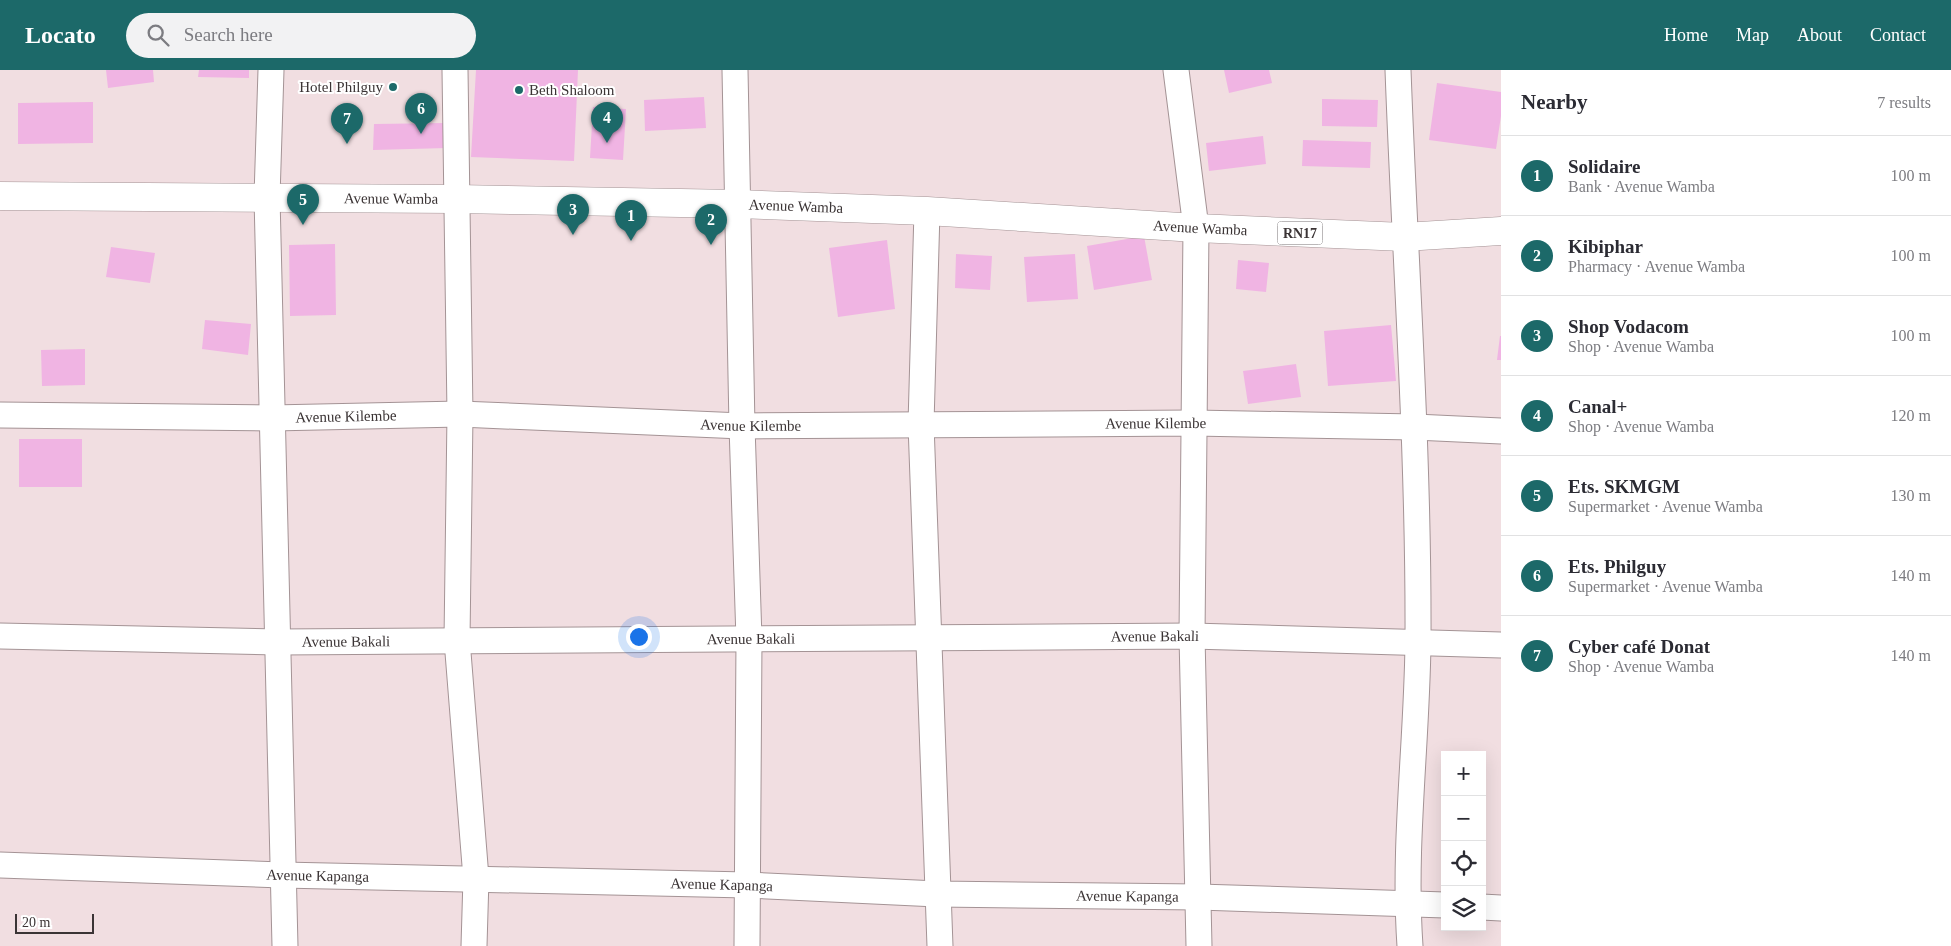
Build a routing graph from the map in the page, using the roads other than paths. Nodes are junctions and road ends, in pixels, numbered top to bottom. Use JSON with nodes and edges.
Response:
{"nodes":[{"id":1,"x":272,"y":70,"type":"edge"},
{"id":2,"x":455,"y":70,"type":"edge"},
{"id":3,"x":735,"y":70,"type":"edge"},
{"id":4,"x":1176,"y":70,"type":"edge"},
{"id":5,"x":1398,"y":70,"type":"edge"},
{"id":6,"x":0,"y":196,"type":"edge"},
{"id":7,"x":266,"y":197,"type":"junction"},
{"id":8,"x":456,"y":199,"type":"junction"},
{"id":9,"x":738,"y":204,"type":"junction"},
{"id":10,"x":927,"y":211,"type":"junction"},
{"id":11,"x":1196,"y":228,"type":"junction"},
{"id":12,"x":1501,"y":231,"type":"edge"},
{"id":13,"x":1404,"y":237,"type":"junction"},
{"id":14,"x":460,"y":414,"type":"junction"},
{"id":15,"x":0,"y":415,"type":"edge"},
{"id":16,"x":272,"y":418,"type":"junction"},
{"id":17,"x":1194,"y":422,"type":"junction"},
{"id":18,"x":921,"y":424,"type":"junction"},
{"id":19,"x":742,"y":426,"type":"junction"},
{"id":20,"x":1415,"y":427,"type":"junction"},
{"id":21,"x":1501,"y":430,"type":"edge"},
{"id":22,"x":0,"y":636,"type":"edge"},
{"id":23,"x":928,"y":636,"type":"junction"},
{"id":24,"x":1192,"y":636,"type":"junction"},
{"id":25,"x":748,"y":639,"type":"junction"},
{"id":26,"x":457,"y":640,"type":"junction"},
{"id":27,"x":278,"y":642,"type":"junction"},
{"id":28,"x":1418,"y":643,"type":"junction"},
{"id":29,"x":1501,"y":645,"type":"edge"},
{"id":30,"x":0,"y":865,"type":"edge"},
{"id":31,"x":282,"y":875,"type":"junction"},
{"id":32,"x":476,"y":878,"type":"junction"},
{"id":33,"x":747,"y":886,"type":"junction"},
{"id":34,"x":937,"y":894,"type":"junction"},
{"id":35,"x":1199,"y":897,"type":"junction"},
{"id":36,"x":1407,"y":902,"type":"junction"},
{"id":37,"x":1441,"y":904,"type":"edge"},
{"id":38,"x":1486,"y":907,"type":"edge"},
{"id":39,"x":1501,"y":908,"type":"edge"},
{"id":40,"x":285,"y":946,"type":"edge"},
{"id":41,"x":474,"y":946,"type":"edge"},
{"id":42,"x":747,"y":946,"type":"edge"},
{"id":43,"x":940,"y":946,"type":"edge"},
{"id":44,"x":1199,"y":946,"type":"edge"},
{"id":45,"x":1410,"y":946,"type":"edge"}],
"edges":[{"from":1,"to":7,"type":"street"},
{"from":2,"to":8,"type":"street"},
{"from":3,"to":9,"type":"street"},
{"from":4,"to":11,"type":"street"},
{"from":5,"to":13,"type":"street"},
{"from":6,"to":7,"type":"main road","name":"Avenue Wamba","number":"RN17"},
{"from":7,"to":8,"type":"main road","name":"Avenue Wamba","number":"RN17"},
{"from":7,"to":16,"type":"street"},
{"from":8,"to":9,"type":"main road","name":"Avenue Wamba","number":"RN17"},
{"from":8,"to":14,"type":"street"},
{"from":9,"to":10,"type":"main road","name":"Avenue Wamba","number":"RN17"},
{"from":9,"to":19,"type":"street"},
{"from":10,"to":11,"type":"main road","name":"Avenue Wamba","number":"RN17"},
{"from":10,"to":18,"type":"street"},
{"from":11,"to":13,"type":"main road","name":"Avenue Wamba","number":"RN17"},
{"from":11,"to":17,"type":"street"},
{"from":12,"to":13,"type":"main road","name":"Avenue Wamba","number":"RN17"},
{"from":13,"to":20,"type":"street"},
{"from":14,"to":16,"type":"street","name":"Avenue Kilembe"},
{"from":14,"to":19,"type":"street","name":"Avenue Kilembe"},
{"from":14,"to":26,"type":"street"},
{"from":15,"to":16,"type":"street","name":"Avenue Kilembe"},
{"from":16,"to":27,"type":"street"},
{"from":17,"to":18,"type":"street","name":"Avenue Kilembe"},
{"from":17,"to":20,"type":"street","name":"Avenue Kilembe"},
{"from":17,"to":24,"type":"street"},
{"from":18,"to":19,"type":"street","name":"Avenue Kilembe"},
{"from":18,"to":23,"type":"street"},
{"from":19,"to":25,"type":"street"},
{"from":20,"to":21,"type":"street","name":"Avenue Kilembe"},
{"from":20,"to":28,"type":"street"},
{"from":22,"to":27,"type":"street","name":"Avenue Bakali"},
{"from":23,"to":24,"type":"street","name":"Avenue Bakali"},
{"from":23,"to":25,"type":"street","name":"Avenue Bakali"},
{"from":23,"to":34,"type":"street"},
{"from":24,"to":28,"type":"street","name":"Avenue Bakali"},
{"from":24,"to":35,"type":"street"},
{"from":25,"to":26,"type":"street","name":"Avenue Bakali"},
{"from":25,"to":33,"type":"street"},
{"from":26,"to":27,"type":"street","name":"Avenue Bakali"},
{"from":26,"to":32,"type":"street"},
{"from":27,"to":31,"type":"street"},
{"from":28,"to":29,"type":"street","name":"Avenue Bakali"},
{"from":28,"to":36,"type":"street"},
{"from":30,"to":31,"type":"street","name":"Avenue Kapanga"},
{"from":31,"to":32,"type":"street","name":"Avenue Kapanga"},
{"from":31,"to":40,"type":"street"},
{"from":32,"to":33,"type":"street","name":"Avenue Kapanga"},
{"from":32,"to":41,"type":"street"},
{"from":33,"to":34,"type":"street","name":"Avenue Kapanga"},
{"from":33,"to":42,"type":"street"},
{"from":34,"to":35,"type":"street","name":"Avenue Kapanga"},
{"from":34,"to":43,"type":"street"},
{"from":35,"to":36,"type":"street","name":"Avenue Kapanga"},
{"from":35,"to":44,"type":"street"},
{"from":36,"to":37,"type":"street","name":"Avenue Kapanga"},
{"from":36,"to":45,"type":"street"},
{"from":38,"to":39,"type":"street"}]}
